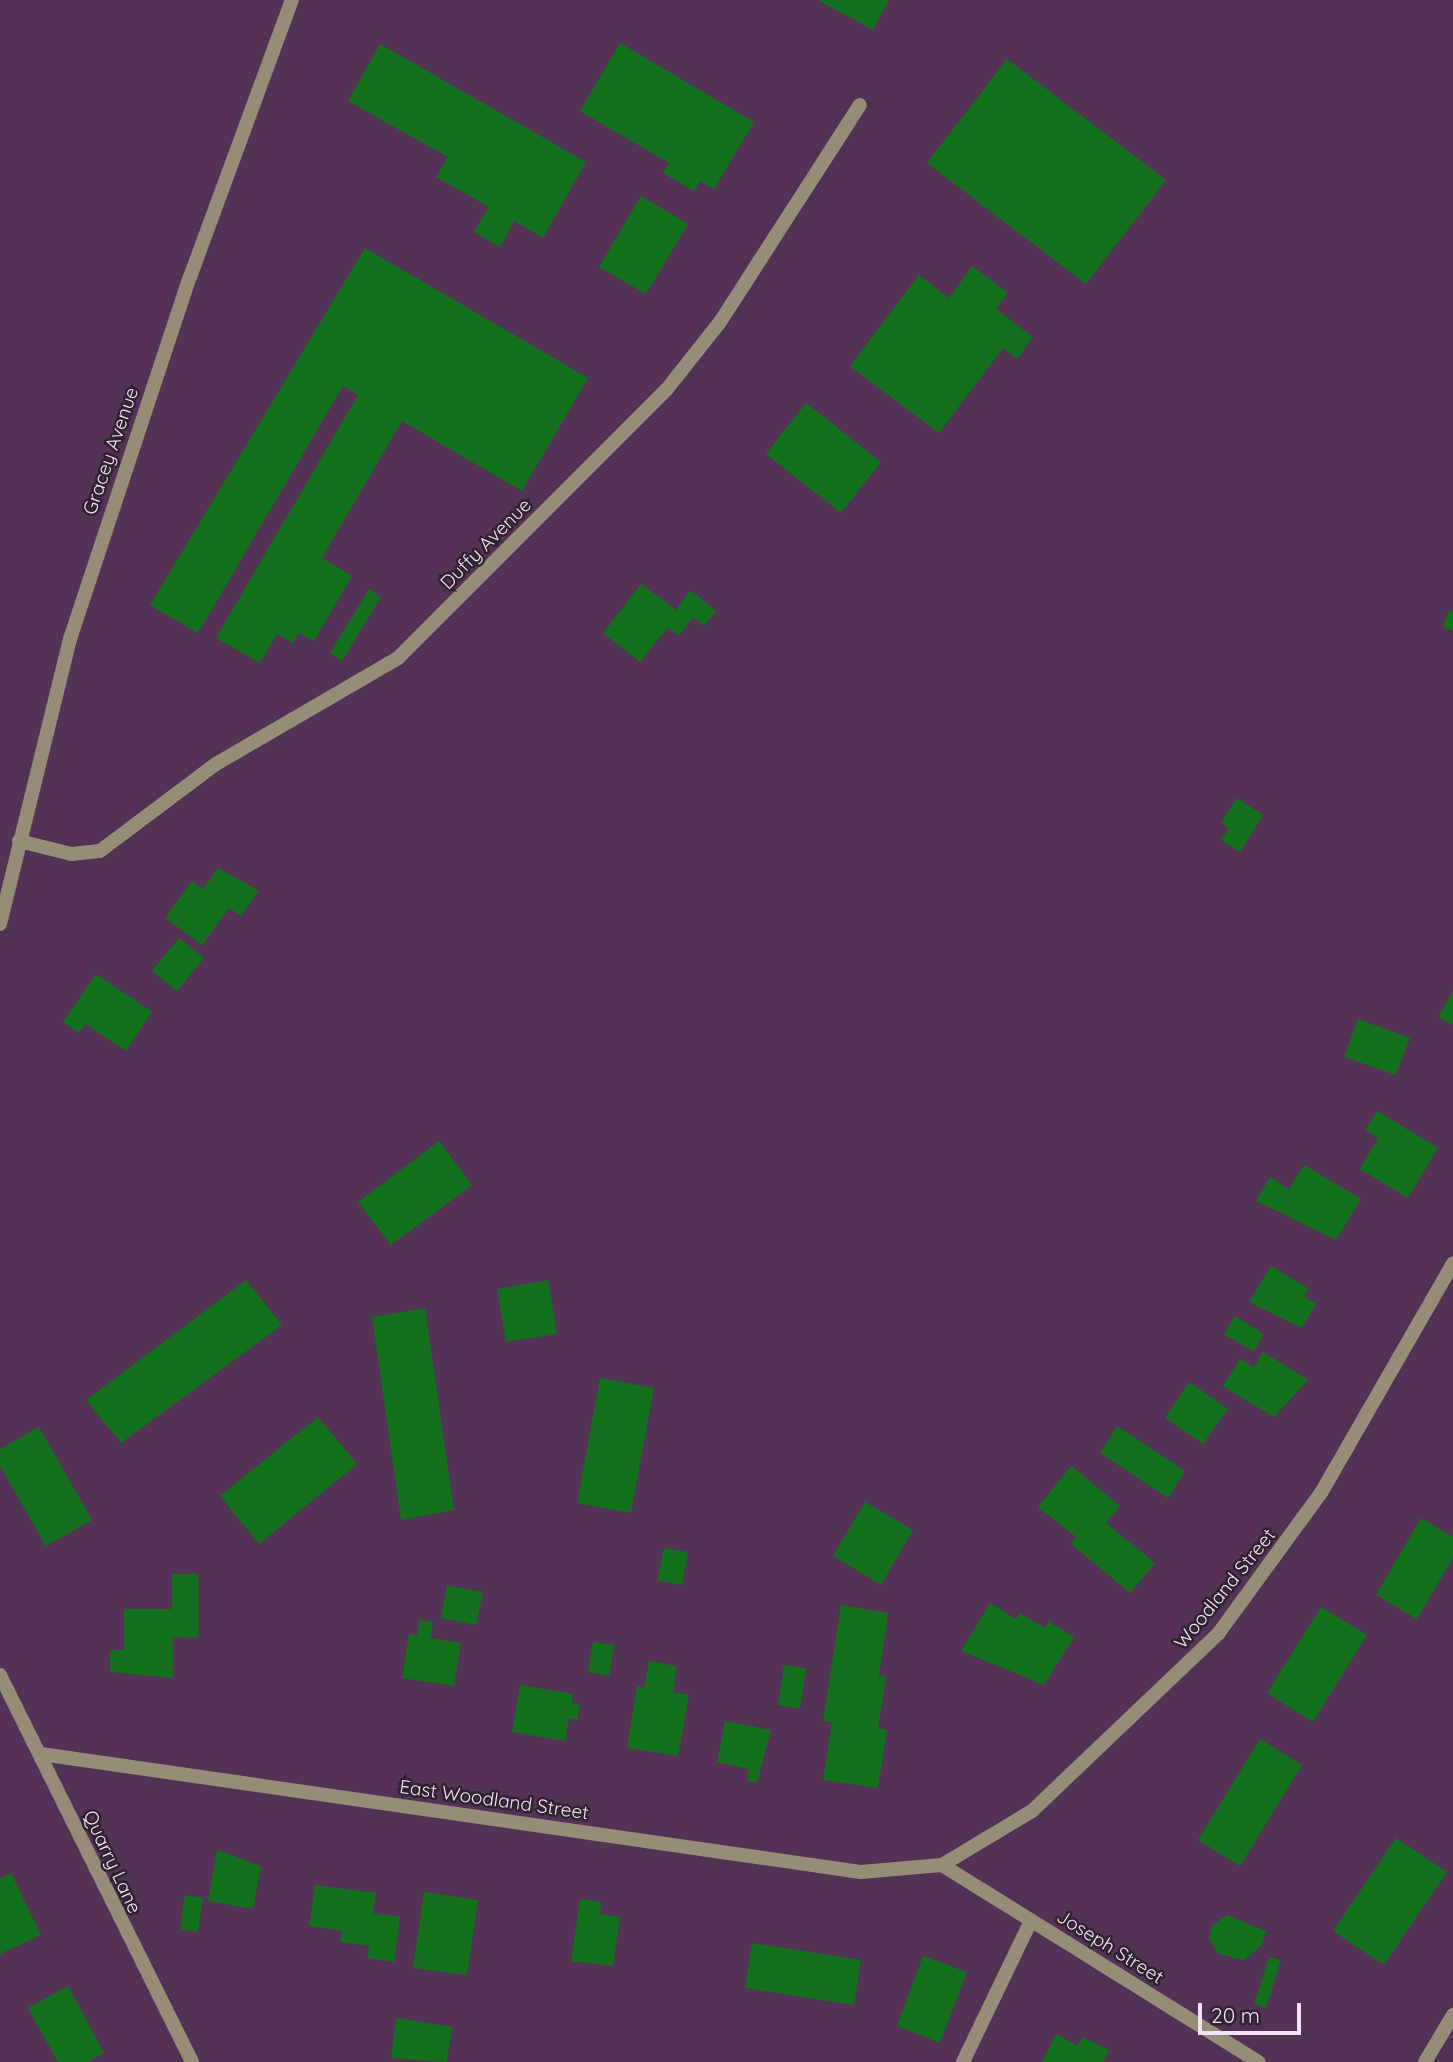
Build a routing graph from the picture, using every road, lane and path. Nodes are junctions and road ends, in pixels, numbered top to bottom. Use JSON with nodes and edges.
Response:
{"nodes":[{"id":1,"x":292,"y":0,"type":"edge"},
{"id":2,"x":860,"y":105,"type":"dead end"},
{"id":3,"x":19,"y":842,"type":"junction"},
{"id":4,"x":0,"y":924,"type":"edge"},
{"id":5,"x":1453,"y":1262,"type":"edge"},
{"id":6,"x":0,"y":1675,"type":"edge"},
{"id":7,"x":41,"y":1755,"type":"junction"},
{"id":8,"x":942,"y":1865,"type":"junction"},
{"id":9,"x":1031,"y":1921,"type":"junction"},
{"id":10,"x":1453,"y":2015,"type":"edge"},
{"id":11,"x":192,"y":2062,"type":"edge"},
{"id":12,"x":963,"y":2062,"type":"edge"},
{"id":13,"x":1259,"y":2062,"type":"edge"},
{"id":14,"x":1425,"y":2062,"type":"edge"}],
"edges":[{"from":1,"to":3,"type":"street","name":"Gracey Avenue"},
{"from":2,"to":3,"type":"street","name":"Duffy Avenue"},
{"from":3,"to":4,"type":"street","name":"Gracey Avenue"},
{"from":5,"to":8,"type":"street","name":"Woodland Street"},
{"from":6,"to":7,"type":"street","name":"Quarry Lane"},
{"from":7,"to":8,"type":"street","name":"East Woodland Street"},
{"from":7,"to":11,"type":"street","name":"Quarry Lane"},
{"from":8,"to":9,"type":"street","name":"Joseph Street"},
{"from":9,"to":12,"type":"street"},
{"from":9,"to":13,"type":"street","name":"Joseph Street"},
{"from":10,"to":14,"type":"street"}]}
